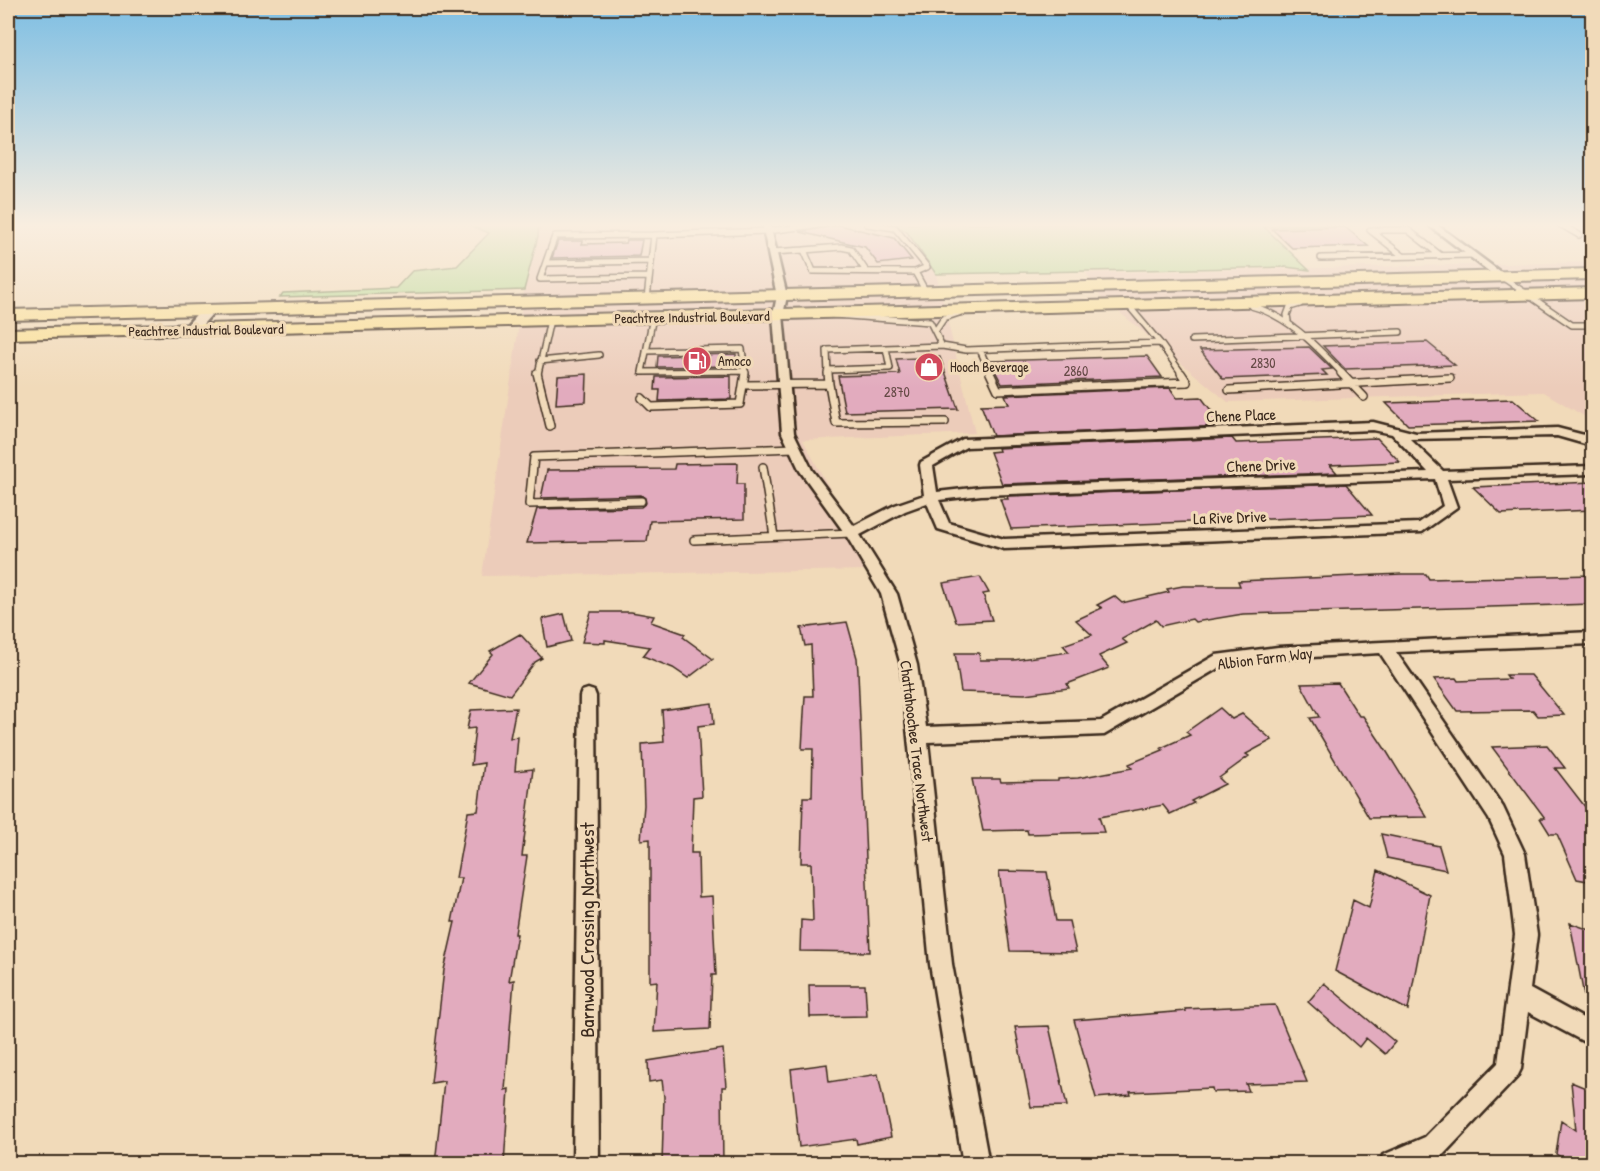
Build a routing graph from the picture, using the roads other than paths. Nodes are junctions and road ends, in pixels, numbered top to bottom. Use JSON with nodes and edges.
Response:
{"nodes":[{"id":1,"x":540,"y":279,"type":"edge"},
{"id":2,"x":559,"y":279,"type":"edge"},
{"id":3,"x":649,"y":279,"type":"edge"},
{"id":4,"x":778,"y":279,"type":"edge"},
{"id":5,"x":919,"y":279,"type":"edge"},
{"id":6,"x":1439,"y":279,"type":"edge"},
{"id":7,"x":1504,"y":279,"type":"edge"},
{"id":8,"x":926,"y":292,"type":"junction"},
{"id":9,"x":1593,"y":293,"type":"edge"},
{"id":10,"x":1527,"y":294,"type":"junction"},
{"id":11,"x":782,"y":296,"type":"junction"},
{"id":12,"x":647,"y":299,"type":"junction"},
{"id":13,"x":1323,"y":299,"type":"junction"},
{"id":14,"x":1157,"y":304,"type":"junction"},
{"id":15,"x":1128,"y":305,"type":"junction"},
{"id":16,"x":982,"y":309,"type":"junction"},
{"id":17,"x":207,"y":311,"type":"junction"},
{"id":18,"x":823,"y":313,"type":"junction"},
{"id":19,"x":8,"y":315,"type":"edge"},
{"id":20,"x":778,"y":315,"type":"junction"},
{"id":21,"x":653,"y":317,"type":"junction"},
{"id":22,"x":550,"y":320,"type":"junction"},
{"id":23,"x":1288,"y":321,"type":"junction"},
{"id":24,"x":1593,"y":325,"type":"edge"},
{"id":25,"x":190,"y":330,"type":"junction"},
{"id":26,"x":936,"y":330,"type":"junction"},
{"id":27,"x":1400,"y":332,"type":"dead end"},
{"id":28,"x":8,"y":334,"type":"edge"},
{"id":29,"x":1304,"y":336,"type":"junction"},
{"id":30,"x":1192,"y":340,"type":"dead end"},
{"id":31,"x":1160,"y":344,"type":"junction"},
{"id":32,"x":942,"y":346,"type":"junction"},
{"id":33,"x":886,"y":348,"type":"junction"},
{"id":34,"x":980,"y":350,"type":"junction"},
{"id":35,"x":646,"y":351,"type":"junction"},
{"id":36,"x":599,"y":355,"type":"dead end"},
{"id":37,"x":540,"y":361,"type":"junction"},
{"id":38,"x":828,"y":370,"type":"junction"},
{"id":39,"x":745,"y":371,"type":"junction"},
{"id":40,"x":1450,"y":378,"type":"dead end"},
{"id":41,"x":829,"y":384,"type":"junction"},
{"id":42,"x":743,"y":385,"type":"junction"},
{"id":43,"x":783,"y":385,"type":"junction"},
{"id":44,"x":1352,"y":385,"type":"junction"},
{"id":45,"x":1229,"y":390,"type":"dead end"},
{"id":46,"x":1364,"y":397,"type":"dead end"},
{"id":47,"x":642,"y":398,"type":"dead end"},
{"id":48,"x":945,"y":422,"type":"dead end"},
{"id":49,"x":550,"y":426,"type":"dead end"},
{"id":50,"x":1395,"y":431,"type":"junction"},
{"id":51,"x":1593,"y":441,"type":"edge"},
{"id":52,"x":795,"y":448,"type":"junction"},
{"id":53,"x":764,"y":467,"type":"dead end"},
{"id":54,"x":1593,"y":470,"type":"edge"},
{"id":55,"x":1440,"y":476,"type":"junction"},
{"id":56,"x":932,"y":497,"type":"junction"},
{"id":57,"x":641,"y":501,"type":"dead end"},
{"id":58,"x":852,"y":533,"type":"junction"},
{"id":59,"x":774,"y":536,"type":"junction"},
{"id":60,"x":694,"y":540,"type":"dead end"},
{"id":61,"x":1593,"y":638,"type":"edge"},
{"id":62,"x":1384,"y":647,"type":"junction"},
{"id":63,"x":588,"y":696,"type":"dead end"},
{"id":64,"x":918,"y":735,"type":"junction"},
{"id":65,"x":1518,"y":995,"type":"junction"},
{"id":66,"x":1593,"y":1035,"type":"edge"},
{"id":67,"x":586,"y":1164,"type":"edge"},
{"id":68,"x":976,"y":1164,"type":"edge"},
{"id":69,"x":1392,"y":1164,"type":"edge"}],
"edges":[{"from":1,"to":2,"type":"lane"},
{"from":3,"to":12,"type":"lane"},
{"from":4,"to":11,"type":"street"},
{"from":5,"to":8,"type":"lane"},
{"from":6,"to":8,"type":"highway","name":"Peachtree Industrial Boulevard"},
{"from":7,"to":10,"type":"lane"},
{"from":8,"to":11,"type":"highway","name":"Peachtree Industrial Boulevard"},
{"from":9,"to":10,"type":"highway","name":"Peachtree Industrial Boulevard"},
{"from":10,"to":13,"type":"highway","name":"Peachtree Industrial Boulevard"},
{"from":10,"to":24,"type":"lane"},
{"from":11,"to":12,"type":"highway","name":"Peachtree Industrial Boulevard"},
{"from":11,"to":20,"type":"street","name":"Chattahoochee Trace Northwest"},
{"from":12,"to":17,"type":"highway","name":"Peachtree Industrial Boulevard"},
{"from":13,"to":14,"type":"highway","name":"Peachtree Industrial Boulevard"},
{"from":13,"to":23,"type":"lane"},
{"from":14,"to":15,"type":"highway","name":"Peachtree Industrial Boulevard"},
{"from":14,"to":23,"type":"lane"},
{"from":15,"to":16,"type":"highway","name":"Peachtree Industrial Boulevard"},
{"from":15,"to":31,"type":"lane"},
{"from":16,"to":18,"type":"highway","name":"Peachtree Industrial Boulevard"},
{"from":16,"to":26,"type":"lane"},
{"from":17,"to":19,"type":"highway","name":"Peachtree Industrial Boulevard"},
{"from":17,"to":25,"type":"main road"},
{"from":18,"to":20,"type":"highway","name":"Peachtree Industrial Boulevard"},
{"from":18,"to":26,"type":"lane"},
{"from":20,"to":21,"type":"highway","name":"Peachtree Industrial Boulevard"},
{"from":20,"to":43,"type":"street","name":"Chattahoochee Trace Northwest"},
{"from":21,"to":22,"type":"highway","name":"Peachtree Industrial Boulevard"},
{"from":21,"to":35,"type":"lane"},
{"from":22,"to":25,"type":"highway","name":"Peachtree Industrial Boulevard"},
{"from":22,"to":37,"type":"lane"},
{"from":23,"to":29,"type":"lane"},
{"from":25,"to":28,"type":"highway","name":"Peachtree Industrial Boulevard"},
{"from":26,"to":32,"type":"lane"},
{"from":27,"to":29,"type":"lane"},
{"from":29,"to":30,"type":"lane"},
{"from":29,"to":44,"type":"lane"},
{"from":31,"to":34,"type":"lane"},
{"from":31,"to":34,"type":"lane"},
{"from":32,"to":33,"type":"lane"},
{"from":32,"to":34,"type":"lane"},
{"from":33,"to":38,"type":"lane"},
{"from":33,"to":38,"type":"lane"},
{"from":35,"to":39,"type":"lane"},
{"from":35,"to":39,"type":"lane"},
{"from":36,"to":37,"type":"lane"},
{"from":37,"to":49,"type":"lane"},
{"from":38,"to":41,"type":"lane"},
{"from":39,"to":42,"type":"lane"},
{"from":40,"to":44,"type":"lane"},
{"from":41,"to":43,"type":"lane"},
{"from":41,"to":48,"type":"lane"},
{"from":42,"to":43,"type":"lane"},
{"from":42,"to":47,"type":"lane"},
{"from":43,"to":52,"type":"street","name":"Chattahoochee Trace Northwest"},
{"from":44,"to":45,"type":"lane"},
{"from":44,"to":46,"type":"lane"},
{"from":50,"to":51,"type":"street","name":"Chene Place"},
{"from":50,"to":55,"type":"street","name":"La Rive Drive"},
{"from":50,"to":56,"type":"street","name":"Chene Place"},
{"from":52,"to":57,"type":"lane"},
{"from":52,"to":58,"type":"street","name":"Chattahoochee Trace Northwest"},
{"from":53,"to":59,"type":"lane"},
{"from":54,"to":55,"type":"street","name":"Chene Drive"},
{"from":55,"to":56,"type":"street","name":"Chene Drive"},
{"from":55,"to":56,"type":"street","name":"La Rive Drive"},
{"from":56,"to":58,"type":"street","name":"Chene Drive"},
{"from":58,"to":59,"type":"lane"},
{"from":58,"to":64,"type":"street","name":"Chattahoochee Trace Northwest"},
{"from":59,"to":60,"type":"lane"},
{"from":61,"to":62,"type":"street","name":"Albion Farm Way"},
{"from":62,"to":64,"type":"street","name":"Albion Farm Way"},
{"from":62,"to":65,"type":"street"},
{"from":63,"to":67,"type":"street","name":"Barnwood Crossing Northwest"},
{"from":64,"to":68,"type":"street","name":"Chattahoochee Trace Northwest"},
{"from":65,"to":66,"type":"street"},
{"from":65,"to":69,"type":"street"}]}
